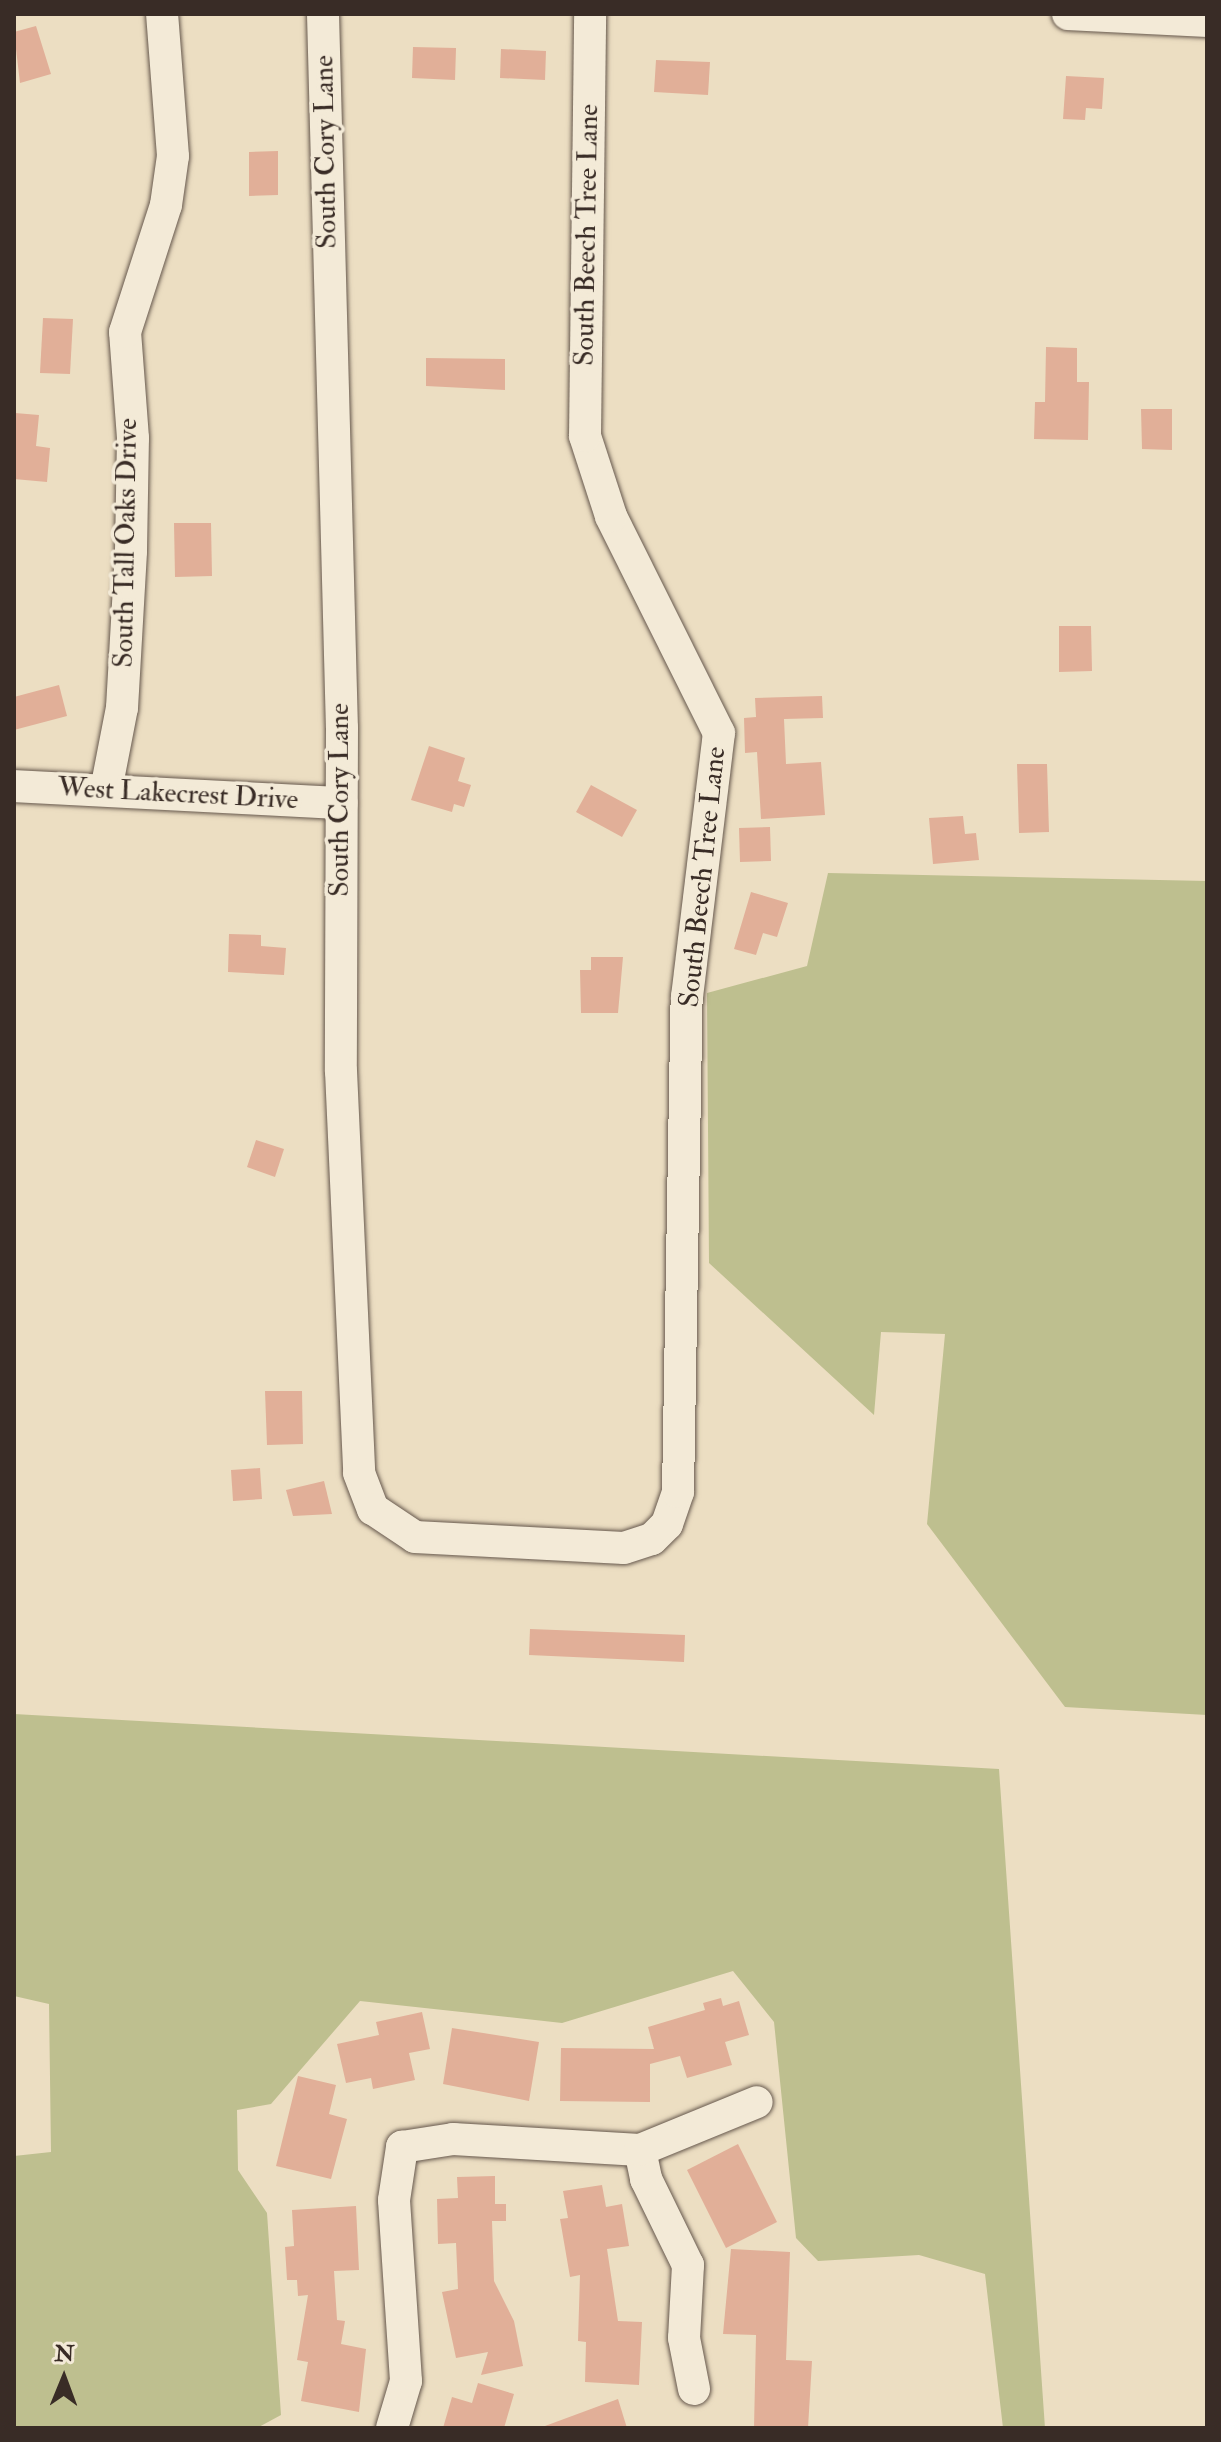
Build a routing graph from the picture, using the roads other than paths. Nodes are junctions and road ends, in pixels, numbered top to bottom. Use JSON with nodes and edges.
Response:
{"nodes":[{"id":1,"x":162,"y":14,"type":"edge"},
{"id":2,"x":323,"y":14,"type":"edge"},
{"id":3,"x":590,"y":14,"type":"edge"},
{"id":4,"x":1068,"y":14,"type":"edge"},
{"id":5,"x":1207,"y":21,"type":"edge"},
{"id":6,"x":14,"y":786,"type":"edge"},
{"id":7,"x":106,"y":790,"type":"junction"},
{"id":8,"x":342,"y":803,"type":"junction"},
{"id":9,"x":624,"y":1548,"type":"joint"},
{"id":10,"x":757,"y":2102,"type":"dead end"},
{"id":11,"x":640,"y":2150,"type":"junction"},
{"id":12,"x":694,"y":2389,"type":"dead end"},
{"id":13,"x":392,"y":2428,"type":"edge"}],
"edges":[{"from":1,"to":7,"type":"street","name":"South Tall Oaks Drive"},
{"from":2,"to":8,"type":"street","name":"South Cory Lane"},
{"from":3,"to":9,"type":"street","name":"South Beech Tree Lane"},
{"from":4,"to":5,"type":"street"},
{"from":6,"to":7,"type":"street","name":"West Lakecrest Drive"},
{"from":7,"to":8,"type":"street","name":"West Lakecrest Drive"},
{"from":8,"to":9,"type":"street","name":"South Cory Lane"},
{"from":10,"to":11,"type":"street"},
{"from":11,"to":12,"type":"street"},
{"from":11,"to":13,"type":"street"}]}
